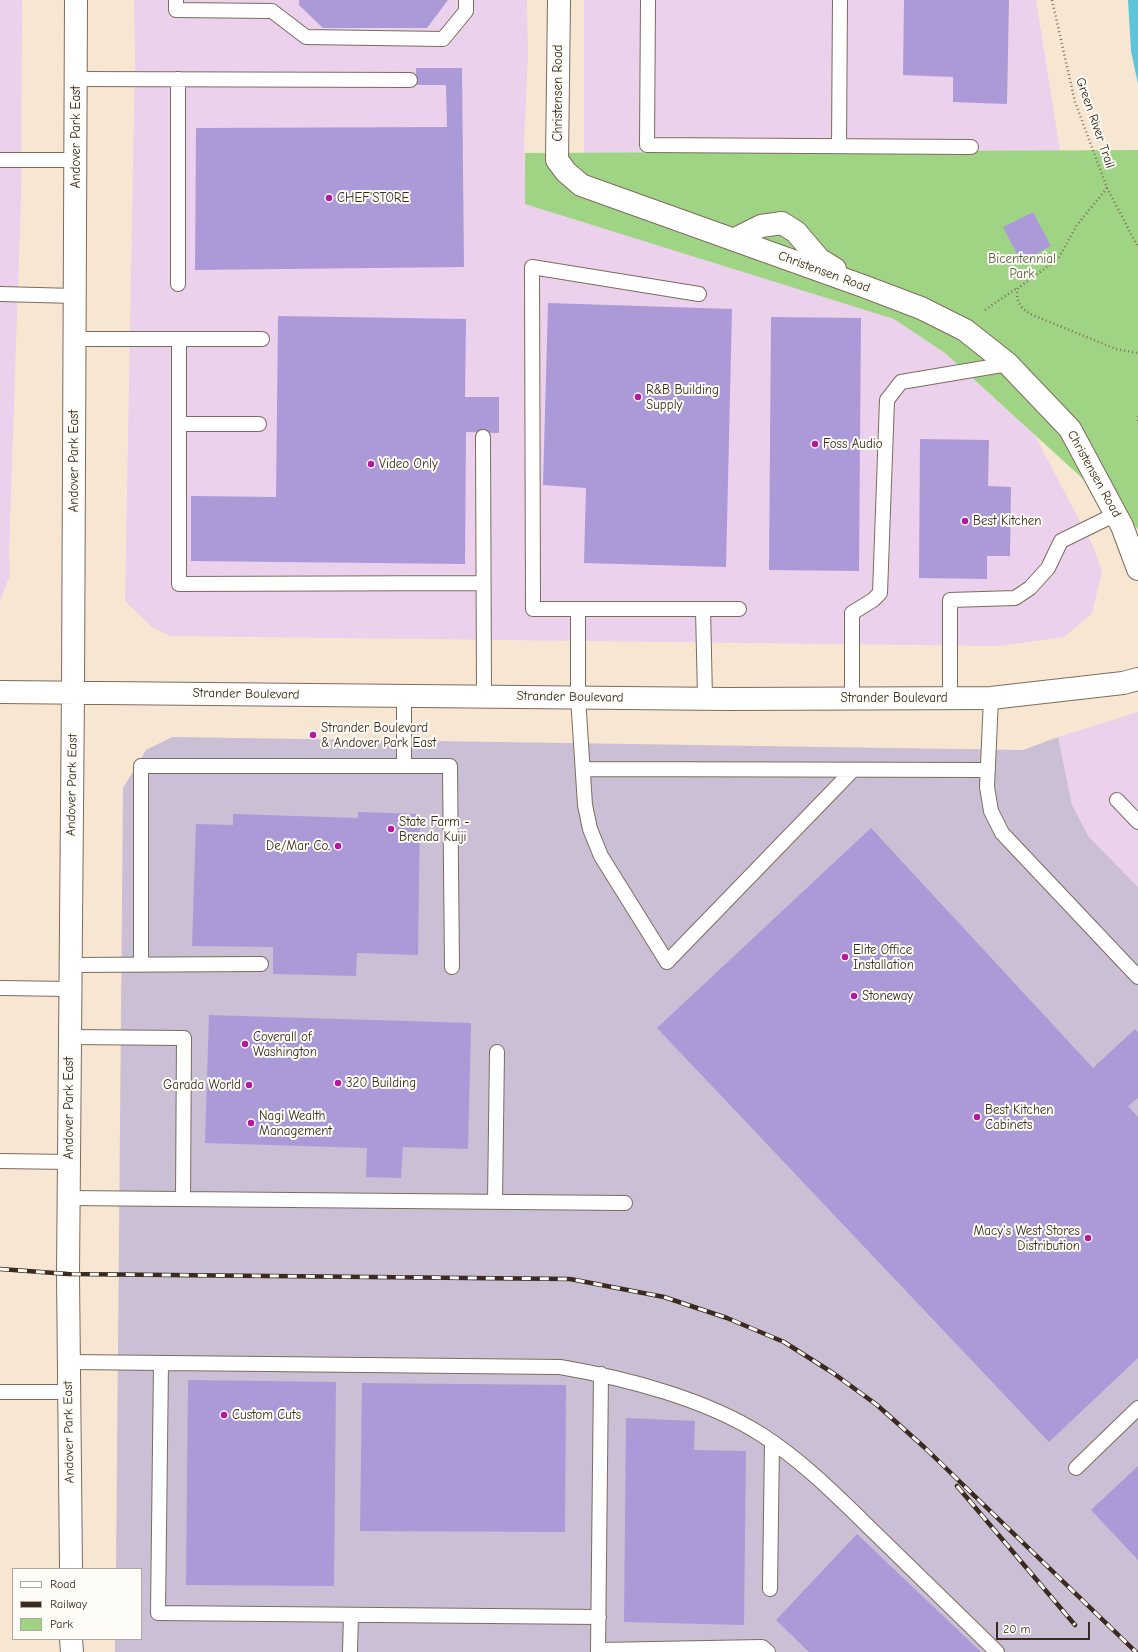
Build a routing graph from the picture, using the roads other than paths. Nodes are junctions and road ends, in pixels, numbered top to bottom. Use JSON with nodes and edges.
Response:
{"nodes":[{"id":1,"x":76,"y":0,"type":"edge"},
{"id":2,"x":176,"y":0,"type":"edge"},
{"id":3,"x":466,"y":0,"type":"edge"},
{"id":4,"x":558,"y":0,"type":"edge"},
{"id":5,"x":648,"y":0,"type":"edge"},
{"id":6,"x":840,"y":0,"type":"edge"},
{"id":7,"x":272,"y":5,"type":"edge"},
{"id":8,"x":76,"y":79,"type":"junction"},
{"id":9,"x":178,"y":79,"type":"junction"},
{"id":10,"x":410,"y":80,"type":"dead end"},
{"id":11,"x":839,"y":146,"type":"junction"},
{"id":12,"x":971,"y":147,"type":"dead end"},
{"id":13,"x":0,"y":160,"type":"edge"},
{"id":14,"x":75,"y":160,"type":"junction"},
{"id":15,"x":735,"y":239,"type":"junction"},
{"id":16,"x":178,"y":284,"type":"dead end"},
{"id":17,"x":863,"y":286,"type":"junction"},
{"id":18,"x":0,"y":294,"type":"edge"},
{"id":19,"x":699,"y":294,"type":"dead end"},
{"id":20,"x":75,"y":296,"type":"junction"},
{"id":21,"x":74,"y":339,"type":"junction"},
{"id":22,"x":179,"y":339,"type":"junction"},
{"id":23,"x":262,"y":339,"type":"dead end"},
{"id":24,"x":1008,"y":364,"type":"junction"},
{"id":25,"x":179,"y":424,"type":"junction"},
{"id":26,"x":259,"y":424,"type":"dead end"},
{"id":27,"x":483,"y":437,"type":"dead end"},
{"id":28,"x":1116,"y":514,"type":"junction"},
{"id":29,"x":1138,"y":569,"type":"edge"},
{"id":30,"x":483,"y":582,"type":"junction"},
{"id":31,"x":578,"y":609,"type":"junction"},
{"id":32,"x":703,"y":609,"type":"junction"},
{"id":33,"x":739,"y":609,"type":"dead end"},
{"id":34,"x":1138,"y":679,"type":"edge"},
{"id":35,"x":0,"y":692,"type":"edge"},
{"id":36,"x":73,"y":692,"type":"junction"},
{"id":37,"x":404,"y":695,"type":"junction"},
{"id":38,"x":484,"y":696,"type":"junction"},
{"id":39,"x":578,"y":697,"type":"junction"},
{"id":40,"x":705,"y":698,"type":"junction"},
{"id":41,"x":950,"y":698,"type":"junction"},
{"id":42,"x":991,"y":698,"type":"junction"},
{"id":43,"x":852,"y":699,"type":"junction"},
{"id":44,"x":404,"y":766,"type":"junction"},
{"id":45,"x":583,"y":769,"type":"junction"},
{"id":46,"x":853,"y":770,"type":"junction"},
{"id":47,"x":988,"y":770,"type":"junction"},
{"id":48,"x":1117,"y":800,"type":"dead end"},
{"id":49,"x":1138,"y":822,"type":"edge"},
{"id":50,"x":261,"y":964,"type":"dead end"},
{"id":51,"x":70,"y":965,"type":"junction"},
{"id":52,"x":141,"y":965,"type":"junction"},
{"id":53,"x":452,"y":967,"type":"dead end"},
{"id":54,"x":1138,"y":978,"type":"edge"},
{"id":55,"x":0,"y":988,"type":"edge"},
{"id":56,"x":70,"y":989,"type":"junction"},
{"id":57,"x":70,"y":1037,"type":"junction"},
{"id":58,"x":497,"y":1052,"type":"dead end"},
{"id":59,"x":0,"y":1161,"type":"edge"},
{"id":60,"x":69,"y":1162,"type":"junction"},
{"id":61,"x":68,"y":1198,"type":"junction"},
{"id":62,"x":183,"y":1199,"type":"junction"},
{"id":63,"x":495,"y":1202,"type":"junction"},
{"id":64,"x":625,"y":1203,"type":"dead end"},
{"id":65,"x":69,"y":1362,"type":"junction"},
{"id":66,"x":161,"y":1363,"type":"junction"},
{"id":67,"x":601,"y":1374,"type":"junction"},
{"id":68,"x":0,"y":1392,"type":"edge"},
{"id":69,"x":69,"y":1392,"type":"junction"},
{"id":70,"x":1138,"y":1408,"type":"edge"},
{"id":71,"x":772,"y":1442,"type":"junction"},
{"id":72,"x":1076,"y":1468,"type":"dead end"},
{"id":73,"x":71,"y":1568,"type":"edge"},
{"id":74,"x":770,"y":1589,"type":"dead end"},
{"id":75,"x":351,"y":1615,"type":"junction"},
{"id":76,"x":599,"y":1617,"type":"junction"},
{"id":77,"x":71,"y":1640,"type":"edge"},
{"id":78,"x":598,"y":1651,"type":"edge"},
{"id":79,"x":72,"y":1652,"type":"edge"},
{"id":80,"x":350,"y":1652,"type":"edge"},
{"id":81,"x":768,"y":1652,"type":"edge"},
{"id":82,"x":997,"y":1652,"type":"edge"}],
"edges":[{"from":1,"to":8,"type":"street","name":"Andover Park East"},
{"from":2,"to":7,"type":"lane"},
{"from":3,"to":7,"type":"lane"},
{"from":4,"to":15,"type":"street","name":"Christensen Road"},
{"from":5,"to":11,"type":"lane"},
{"from":6,"to":11,"type":"lane"},
{"from":8,"to":9,"type":"lane"},
{"from":8,"to":14,"type":"street","name":"Andover Park East"},
{"from":9,"to":10,"type":"lane"},
{"from":9,"to":16,"type":"lane"},
{"from":11,"to":12,"type":"lane"},
{"from":13,"to":14,"type":"lane"},
{"from":14,"to":20,"type":"street","name":"Andover Park East"},
{"from":15,"to":17,"type":"street","name":"Christensen Road"},
{"from":15,"to":17,"type":"street"},
{"from":17,"to":24,"type":"street","name":"Christensen Road"},
{"from":18,"to":20,"type":"lane"},
{"from":19,"to":31,"type":"lane"},
{"from":20,"to":21,"type":"street","name":"Andover Park East"},
{"from":21,"to":22,"type":"lane"},
{"from":21,"to":36,"type":"street","name":"Andover Park East"},
{"from":22,"to":23,"type":"lane"},
{"from":22,"to":25,"type":"lane"},
{"from":24,"to":28,"type":"street","name":"Christensen Road"},
{"from":24,"to":43,"type":"lane"},
{"from":25,"to":26,"type":"lane"},
{"from":25,"to":30,"type":"lane"},
{"from":27,"to":30,"type":"lane"},
{"from":28,"to":29,"type":"street","name":"Christensen Road"},
{"from":28,"to":41,"type":"lane"},
{"from":30,"to":38,"type":"lane"},
{"from":31,"to":32,"type":"lane"},
{"from":31,"to":39,"type":"lane"},
{"from":32,"to":33,"type":"lane"},
{"from":32,"to":40,"type":"lane"},
{"from":34,"to":42,"type":"street","name":"Strander Boulevard"},
{"from":35,"to":36,"type":"street","name":"Strander Boulevard"},
{"from":36,"to":37,"type":"street","name":"Strander Boulevard"},
{"from":36,"to":51,"type":"street","name":"Andover Park East"},
{"from":37,"to":38,"type":"street","name":"Strander Boulevard"},
{"from":37,"to":44,"type":"lane"},
{"from":38,"to":39,"type":"street","name":"Strander Boulevard"},
{"from":39,"to":40,"type":"street","name":"Strander Boulevard"},
{"from":39,"to":45,"type":"lane"},
{"from":40,"to":43,"type":"street","name":"Strander Boulevard"},
{"from":41,"to":42,"type":"street","name":"Strander Boulevard"},
{"from":41,"to":43,"type":"street","name":"Strander Boulevard"},
{"from":42,"to":47,"type":"lane"},
{"from":44,"to":52,"type":"lane"},
{"from":44,"to":53,"type":"lane"},
{"from":45,"to":46,"type":"lane"},
{"from":45,"to":46,"type":"lane"},
{"from":46,"to":47,"type":"lane"},
{"from":47,"to":54,"type":"lane"},
{"from":48,"to":49,"type":"lane"},
{"from":50,"to":52,"type":"lane"},
{"from":51,"to":52,"type":"lane"},
{"from":51,"to":56,"type":"street","name":"Andover Park East"},
{"from":55,"to":56,"type":"lane"},
{"from":56,"to":57,"type":"street","name":"Andover Park East"},
{"from":57,"to":60,"type":"street","name":"Andover Park East"},
{"from":57,"to":62,"type":"lane"},
{"from":58,"to":63,"type":"lane"},
{"from":59,"to":60,"type":"lane"},
{"from":60,"to":61,"type":"street","name":"Andover Park East"},
{"from":61,"to":62,"type":"lane"},
{"from":61,"to":65,"type":"street","name":"Andover Park East"},
{"from":62,"to":63,"type":"lane"},
{"from":63,"to":64,"type":"lane"},
{"from":65,"to":66,"type":"lane"},
{"from":65,"to":69,"type":"street","name":"Andover Park East"},
{"from":66,"to":67,"type":"lane"},
{"from":66,"to":75,"type":"lane"},
{"from":67,"to":71,"type":"lane"},
{"from":67,"to":76,"type":"lane"},
{"from":68,"to":69,"type":"lane"},
{"from":69,"to":73,"type":"street","name":"Andover Park East"},
{"from":70,"to":72,"type":"lane"},
{"from":71,"to":74,"type":"lane"},
{"from":71,"to":82,"type":"lane"},
{"from":75,"to":76,"type":"lane"},
{"from":75,"to":80,"type":"lane"},
{"from":76,"to":78,"type":"lane"},
{"from":77,"to":79,"type":"street"},
{"from":78,"to":81,"type":"lane"}]}
